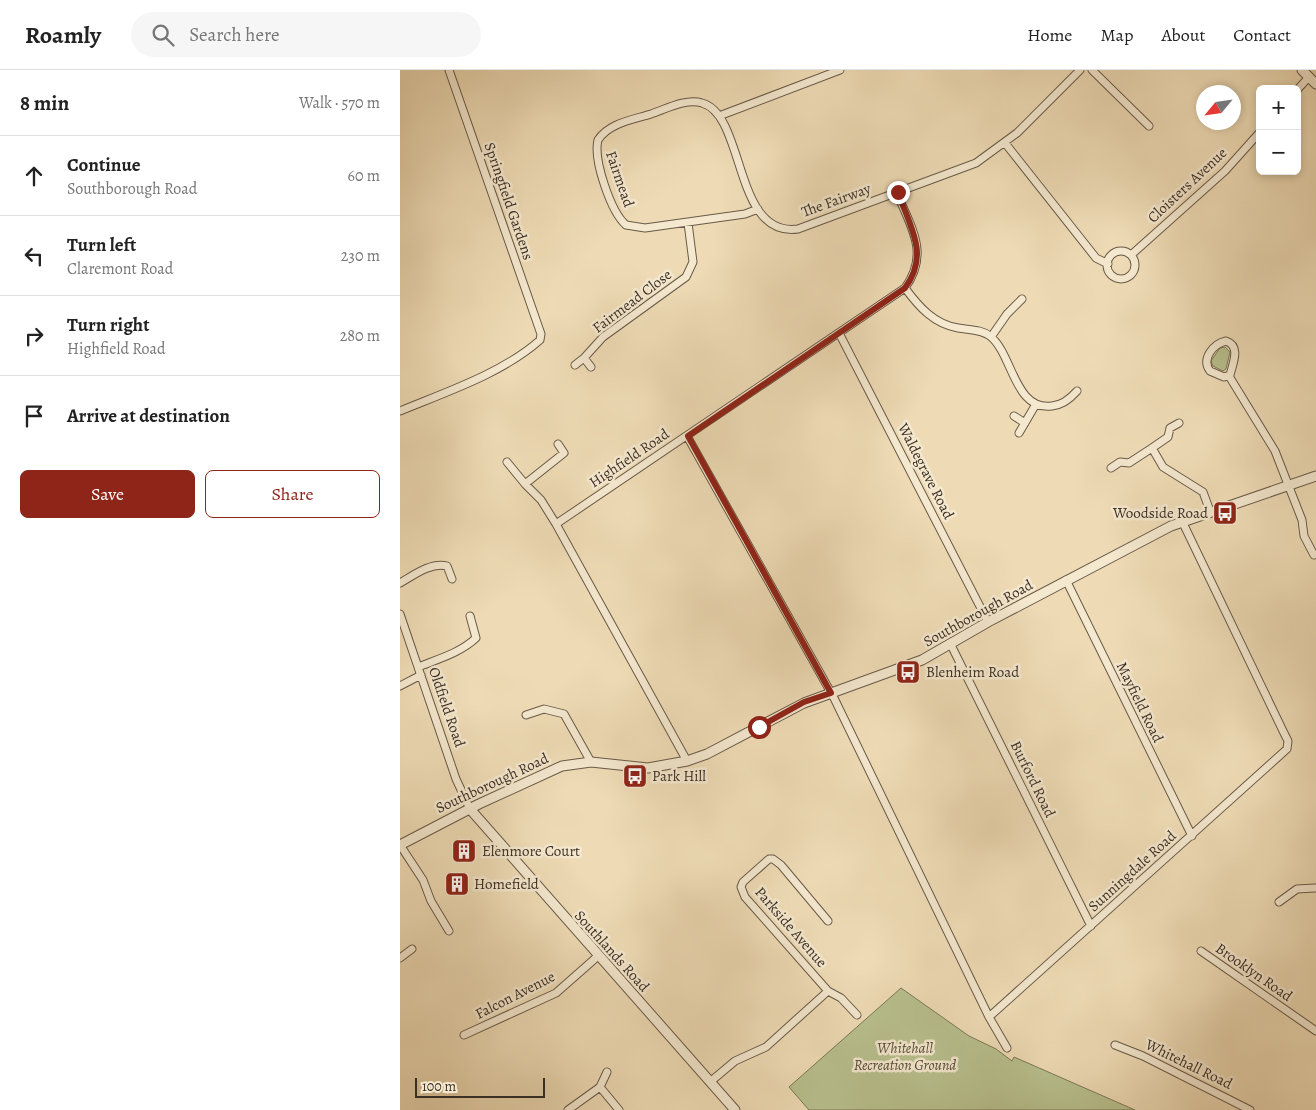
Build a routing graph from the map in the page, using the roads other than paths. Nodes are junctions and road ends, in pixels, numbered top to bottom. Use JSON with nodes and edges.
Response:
{"nodes":[{"id":1,"x":449,"y":70,"type":"edge"},
{"id":2,"x":840,"y":70,"type":"edge"},
{"id":3,"x":1080,"y":70,"type":"edge"},
{"id":4,"x":1092,"y":70,"type":"edge"},
{"id":5,"x":1305,"y":72,"type":"edge"},
{"id":6,"x":1316,"y":84,"type":"edge"},
{"id":7,"x":1299,"y":85,"type":"edge"},
{"id":8,"x":719,"y":116,"type":"junction"},
{"id":9,"x":1149,"y":126,"type":"dead end"},
{"id":10,"x":1256,"y":136,"type":"edge"},
{"id":11,"x":1004,"y":143,"type":"junction"},
{"id":12,"x":898,"y":192,"type":"junction"},
{"id":13,"x":758,"y":209,"type":"junction"},
{"id":14,"x":688,"y":222,"type":"junction"},
{"id":15,"x":1131,"y":255,"type":"junction"},
{"id":16,"x":1108,"y":264,"type":"junction"},
{"id":17,"x":905,"y":288,"type":"junction"},
{"id":18,"x":1022,"y":299,"type":"dead end"},
{"id":19,"x":839,"y":333,"type":"junction"},
{"id":20,"x":991,"y":336,"type":"junction"},
{"id":21,"x":584,"y":358,"type":"junction"},
{"id":22,"x":575,"y":365,"type":"dead end"},
{"id":23,"x":591,"y":367,"type":"dead end"},
{"id":24,"x":1228,"y":376,"type":"junction"},
{"id":25,"x":1068,"y":387,"type":"dead end"},
{"id":26,"x":1036,"y":404,"type":"junction"},
{"id":27,"x":400,"y":411,"type":"edge"},
{"id":28,"x":1014,"y":416,"type":"dead end"},
{"id":29,"x":1025,"y":423,"type":"junction"},
{"id":30,"x":1179,"y":423,"type":"dead end"},
{"id":31,"x":1019,"y":433,"type":"dead end"},
{"id":32,"x":688,"y":436,"type":"junction"},
{"id":33,"x":558,"y":444,"type":"dead end"},
{"id":34,"x":1152,"y":448,"type":"junction"},
{"id":35,"x":507,"y":462,"type":"dead end"},
{"id":36,"x":1111,"y":468,"type":"dead end"},
{"id":37,"x":1316,"y":476,"type":"edge"},
{"id":38,"x":525,"y":484,"type":"junction"},
{"id":39,"x":1287,"y":485,"type":"junction"},
{"id":40,"x":1210,"y":511,"type":"junction"},
{"id":41,"x":1182,"y":521,"type":"junction"},
{"id":42,"x":556,"y":524,"type":"junction"},
{"id":43,"x":1314,"y":555,"type":"dead end"},
{"id":44,"x":452,"y":579,"type":"dead end"},
{"id":45,"x":1066,"y":580,"type":"junction"},
{"id":46,"x":400,"y":582,"type":"edge"},
{"id":47,"x":400,"y":614,"type":"edge"},
{"id":48,"x":470,"y":616,"type":"dead end"},
{"id":49,"x":988,"y":622,"type":"junction"},
{"id":50,"x":950,"y":643,"type":"junction"},
{"id":51,"x":418,"y":667,"type":"junction"},
{"id":52,"x":421,"y":676,"type":"junction"},
{"id":53,"x":400,"y":686,"type":"edge"},
{"id":54,"x":831,"y":693,"type":"junction"},
{"id":55,"x":526,"y":715,"type":"dead end"},
{"id":56,"x":687,"y":761,"type":"junction"},
{"id":57,"x":591,"y":762,"type":"junction"},
{"id":58,"x":470,"y":809,"type":"junction"},
{"id":59,"x":1192,"y":836,"type":"junction"},
{"id":60,"x":400,"y":845,"type":"edge"},
{"id":61,"x":1316,"y":889,"type":"edge"},
{"id":62,"x":1279,"y":902,"type":"dead end"},
{"id":63,"x":828,"y":921,"type":"dead end"},
{"id":64,"x":1091,"y":926,"type":"junction"},
{"id":65,"x":449,"y":931,"type":"dead end"},
{"id":66,"x":412,"y":949,"type":"dead end"},
{"id":67,"x":1201,"y":951,"type":"dead end"},
{"id":68,"x":598,"y":956,"type":"junction"},
{"id":69,"x":400,"y":958,"type":"edge"},
{"id":70,"x":828,"y":991,"type":"junction"},
{"id":71,"x":857,"y":1015,"type":"dead end"},
{"id":72,"x":989,"y":1017,"type":"junction"},
{"id":73,"x":1316,"y":1031,"type":"edge"},
{"id":74,"x":464,"y":1035,"type":"dead end"},
{"id":75,"x":1115,"y":1045,"type":"dead end"},
{"id":76,"x":1007,"y":1048,"type":"dead end"},
{"id":77,"x":607,"y":1072,"type":"dead end"},
{"id":78,"x":710,"y":1082,"type":"junction"},
{"id":79,"x":600,"y":1087,"type":"junction"},
{"id":80,"x":568,"y":1110,"type":"edge"},
{"id":81,"x":619,"y":1110,"type":"edge"},
{"id":82,"x":735,"y":1110,"type":"edge"},
{"id":83,"x":1250,"y":1110,"type":"edge"}],
"edges":[{"from":1,"to":27,"type":"street","name":"Springfield Gardens"},
{"from":2,"to":8,"type":"street"},
{"from":3,"to":11,"type":"street","name":"The Fairway"},
{"from":4,"to":9,"type":"street"},
{"from":5,"to":6,"type":"street"},
{"from":5,"to":7,"type":"street"},
{"from":8,"to":13,"type":"street","name":"The Fairway"},
{"from":8,"to":14,"type":"street","name":"Fairmead"},
{"from":10,"to":15,"type":"street","name":"Cloisters Avenue"},
{"from":11,"to":12,"type":"street","name":"The Fairway"},
{"from":11,"to":16,"type":"street"},
{"from":12,"to":13,"type":"street","name":"The Fairway"},
{"from":12,"to":17,"type":"street","name":"Highfield Road"},
{"from":13,"to":14,"type":"street","name":"Fairmead"},
{"from":14,"to":21,"type":"street","name":"Fairmead Close"},
{"from":15,"to":16,"type":"street"},
{"from":15,"to":16,"type":"street"},
{"from":17,"to":19,"type":"street","name":"Highfield Road"},
{"from":17,"to":20,"type":"street"},
{"from":18,"to":20,"type":"street"},
{"from":19,"to":32,"type":"street","name":"Highfield Road"},
{"from":19,"to":49,"type":"street","name":"Waldegrave Road"},
{"from":20,"to":26,"type":"street"},
{"from":21,"to":22,"type":"street","name":"Fairmead Close"},
{"from":21,"to":23,"type":"street"},
{"from":24,"to":24,"type":"street"},
{"from":24,"to":39,"type":"street"},
{"from":25,"to":26,"type":"street"},
{"from":26,"to":29,"type":"street"},
{"from":28,"to":29,"type":"street"},
{"from":29,"to":31,"type":"street"},
{"from":30,"to":34,"type":"street"},
{"from":32,"to":42,"type":"street","name":"Highfield Road"},
{"from":32,"to":54,"type":"street"},
{"from":33,"to":38,"type":"street"},
{"from":34,"to":36,"type":"street"},
{"from":34,"to":40,"type":"street"},
{"from":35,"to":38,"type":"street"},
{"from":37,"to":39,"type":"street","name":"Southborough Road"},
{"from":38,"to":42,"type":"street"},
{"from":39,"to":40,"type":"street","name":"Southborough Road"},
{"from":39,"to":43,"type":"street"},
{"from":40,"to":41,"type":"street","name":"Southborough Road"},
{"from":41,"to":45,"type":"street","name":"Southborough Road"},
{"from":41,"to":59,"type":"street","name":"Sunningdale Road"},
{"from":42,"to":56,"type":"street"},
{"from":44,"to":46,"type":"street"},
{"from":45,"to":49,"type":"street","name":"Southborough Road"},
{"from":45,"to":59,"type":"street","name":"Mayfield Road"},
{"from":47,"to":51,"type":"street","name":"Oldfield Road"},
{"from":48,"to":51,"type":"street"},
{"from":49,"to":50,"type":"street","name":"Southborough Road"},
{"from":50,"to":54,"type":"street","name":"Southborough Road"},
{"from":50,"to":64,"type":"street","name":"Burford Road"},
{"from":51,"to":52,"type":"street","name":"Oldfield Road"},
{"from":52,"to":53,"type":"street"},
{"from":52,"to":58,"type":"street","name":"Oldfield Road"},
{"from":54,"to":56,"type":"street","name":"Southborough Road"},
{"from":54,"to":72,"type":"street"},
{"from":55,"to":57,"type":"street"},
{"from":56,"to":57,"type":"street","name":"Southborough Road"},
{"from":57,"to":58,"type":"street","name":"Southborough Road"},
{"from":58,"to":60,"type":"street","name":"Southborough Road"},
{"from":58,"to":68,"type":"street","name":"Southlands Road"},
{"from":59,"to":64,"type":"street","name":"Sunningdale Road"},
{"from":60,"to":65,"type":"street"},
{"from":61,"to":62,"type":"street"},
{"from":63,"to":70,"type":"street","name":"Parkside Avenue"},
{"from":64,"to":72,"type":"street","name":"Sunningdale Road"},
{"from":66,"to":69,"type":"street"},
{"from":67,"to":73,"type":"street","name":"Brooklyn Road"},
{"from":68,"to":74,"type":"street","name":"Falcon Avenue"},
{"from":68,"to":78,"type":"street","name":"Southlands Road"},
{"from":70,"to":71,"type":"street","name":"Parkside Avenue"},
{"from":70,"to":78,"type":"street"},
{"from":72,"to":76,"type":"street"},
{"from":75,"to":83,"type":"street","name":"Whitehall Road"},
{"from":77,"to":79,"type":"street"},
{"from":78,"to":82,"type":"street","name":"Southlands Road"},
{"from":79,"to":80,"type":"street"},
{"from":79,"to":81,"type":"street"}]}
